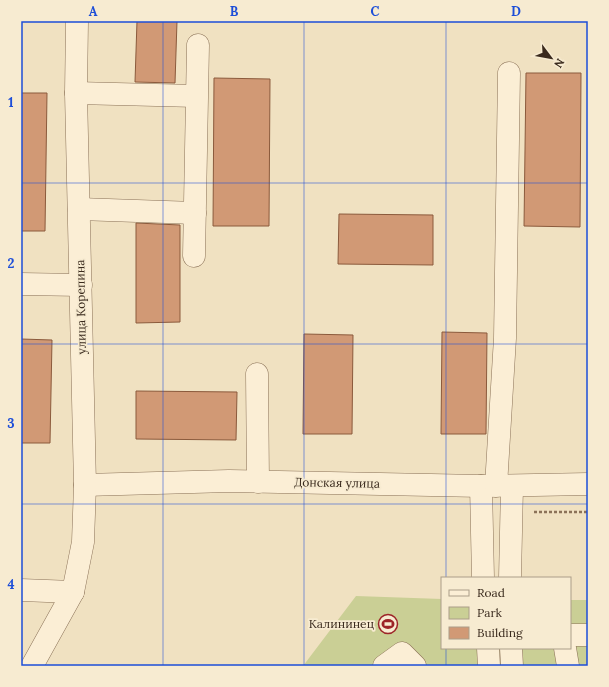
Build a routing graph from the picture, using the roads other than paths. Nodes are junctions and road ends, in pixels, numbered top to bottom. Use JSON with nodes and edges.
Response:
{"nodes":[{"id":1,"x":77,"y":21,"type":"edge"},
{"id":2,"x":198,"y":45,"type":"dead end"},
{"id":3,"x":508,"y":73,"type":"dead end"},
{"id":4,"x":76,"y":93,"type":"junction"},
{"id":5,"x":196,"y":96,"type":"junction"},
{"id":6,"x":79,"y":209,"type":"junction"},
{"id":7,"x":195,"y":213,"type":"junction"},
{"id":8,"x":194,"y":256,"type":"dead end"},
{"id":9,"x":21,"y":284,"type":"edge"},
{"id":10,"x":81,"y":285,"type":"junction"},
{"id":11,"x":258,"y":374,"type":"dead end"},
{"id":12,"x":258,"y":482,"type":"junction"},
{"id":13,"x":588,"y":484,"type":"edge"},
{"id":14,"x":85,"y":485,"type":"junction"},
{"id":15,"x":497,"y":486,"type":"junction"},
{"id":16,"x":483,"y":577,"type":"edge"},
{"id":17,"x":510,"y":577,"type":"edge"},
{"id":18,"x":21,"y":590,"type":"edge"},
{"id":19,"x":74,"y":592,"type":"junction"},
{"id":20,"x":571,"y":635,"type":"edge"},
{"id":21,"x":588,"y":635,"type":"edge"},
{"id":22,"x":488,"y":649,"type":"edge"},
{"id":23,"x":512,"y":649,"type":"edge"},
{"id":24,"x":565,"y":649,"type":"edge"},
{"id":25,"x":31,"y":659,"type":"edge"},
{"id":26,"x":384,"y":666,"type":"edge"},
{"id":27,"x":415,"y":666,"type":"edge"},
{"id":28,"x":489,"y":666,"type":"edge"},
{"id":29,"x":512,"y":666,"type":"edge"},
{"id":30,"x":568,"y":666,"type":"edge"}],
"edges":[{"from":1,"to":4,"type":"street","name":"улица Корепина"},
{"from":2,"to":5,"type":"street"},
{"from":3,"to":15,"type":"street"},
{"from":4,"to":5,"type":"street"},
{"from":4,"to":6,"type":"street","name":"улица Корепина"},
{"from":5,"to":7,"type":"street"},
{"from":6,"to":7,"type":"street"},
{"from":6,"to":10,"type":"street","name":"улица Корепина"},
{"from":7,"to":8,"type":"street"},
{"from":9,"to":10,"type":"street"},
{"from":10,"to":14,"type":"street","name":"улица Корепина"},
{"from":11,"to":12,"type":"street"},
{"from":12,"to":14,"type":"street","name":"Донская улица"},
{"from":12,"to":15,"type":"street","name":"Донская улица"},
{"from":13,"to":15,"type":"street","name":"Донская улица"},
{"from":14,"to":19,"type":"street","name":"улица Корепина"},
{"from":15,"to":16,"type":"street"},
{"from":15,"to":17,"type":"street"},
{"from":18,"to":19,"type":"street"},
{"from":19,"to":25,"type":"street","name":"улица Корепина"},
{"from":20,"to":21,"type":"street"},
{"from":22,"to":28,"type":"street"},
{"from":23,"to":29,"type":"street"},
{"from":24,"to":30,"type":"street"},
{"from":26,"to":27,"type":"street"}]}
